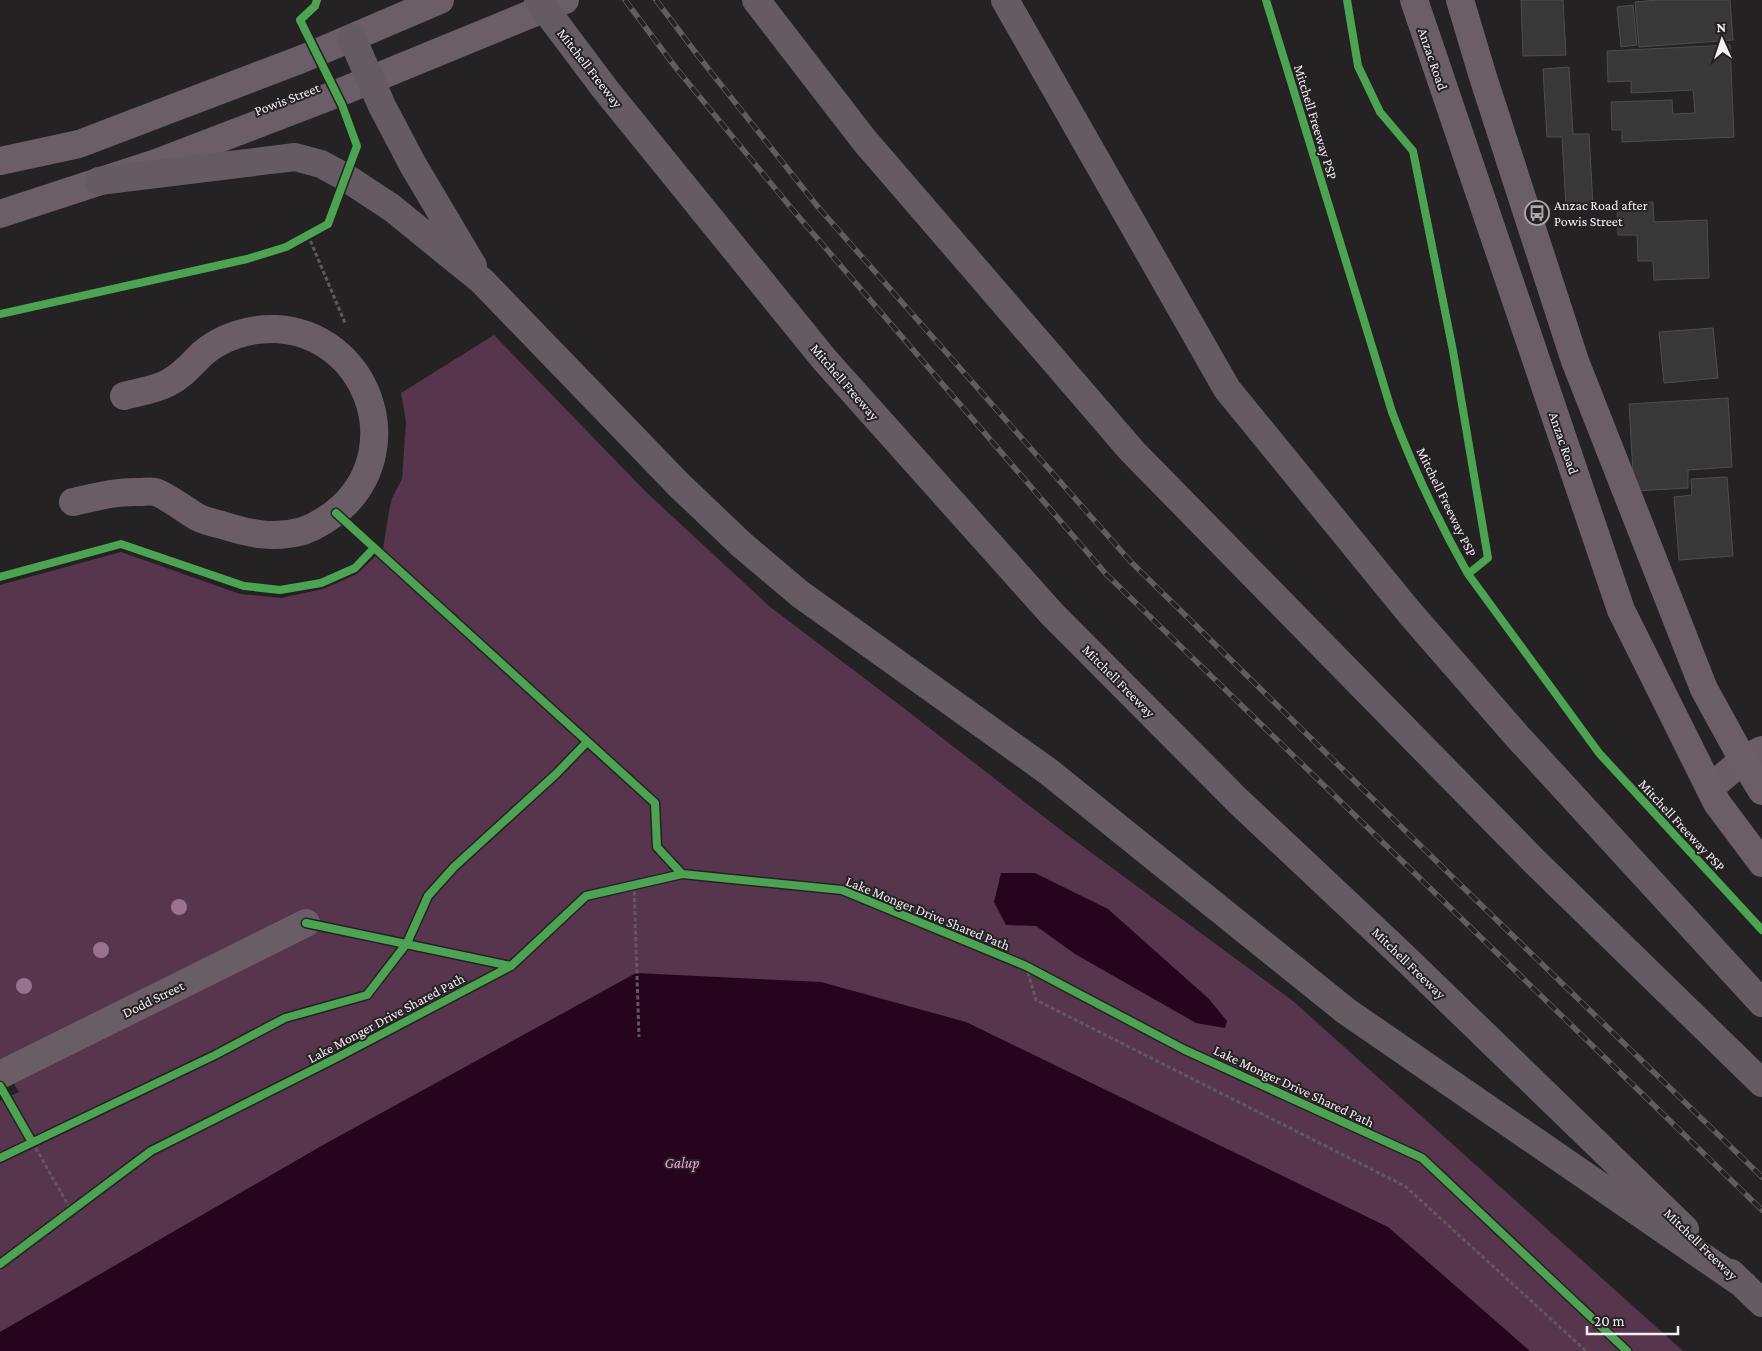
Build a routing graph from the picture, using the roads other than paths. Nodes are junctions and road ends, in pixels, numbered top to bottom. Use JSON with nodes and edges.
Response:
{"nodes":[{"id":1,"x":440,"y":0,"type":"edge"},
{"id":2,"x":538,"y":0,"type":"edge"},
{"id":3,"x":565,"y":0,"type":"edge"},
{"id":4,"x":1006,"y":0,"type":"edge"},
{"id":5,"x":1414,"y":0,"type":"edge"},
{"id":6,"x":1460,"y":0,"type":"edge"},
{"id":7,"x":761,"y":6,"type":"edge"},
{"id":8,"x":352,"y":38,"type":"junction"},
{"id":9,"x":371,"y":79,"type":"junction"},
{"id":10,"x":0,"y":161,"type":"edge"},
{"id":11,"x":99,"y":182,"type":"junction"},
{"id":12,"x":0,"y":214,"type":"edge"},
{"id":13,"x":482,"y":281,"type":"junction"},
{"id":14,"x":124,"y":396,"type":"dead end"},
{"id":15,"x":73,"y":502,"type":"dead end"},
{"id":16,"x":1753,"y":755,"type":"edge"},
{"id":17,"x":1710,"y":788,"type":"junction"},
{"id":18,"x":1762,"y":791,"type":"edge"},
{"id":19,"x":1762,"y":863,"type":"edge"},
{"id":20,"x":306,"y":923,"type":"dead end"},
{"id":21,"x":1762,"y":1003,"type":"edge"},
{"id":22,"x":1762,"y":1083,"type":"edge"},
{"id":23,"x":3,"y":1085,"type":"edge"},
{"id":24,"x":1753,"y":1294,"type":"edge"}],
"edges":[{"from":1,"to":8,"type":"main road"},
{"from":2,"to":24,"type":"highway","name":"Mitchell Freeway","bridge":true},
{"from":3,"to":9,"type":"main road","name":"Powis Street"},
{"from":4,"to":21,"type":"highway"},
{"from":5,"to":17,"type":"main road","name":"Anzac Road"},
{"from":6,"to":16,"type":"main road"},
{"from":7,"to":22,"type":"highway"},
{"from":8,"to":9,"type":"highway"},
{"from":8,"to":10,"type":"main road"},
{"from":9,"to":11,"type":"main road","name":"Powis Street"},
{"from":9,"to":13,"type":"highway"},
{"from":11,"to":12,"type":"main road","name":"Powis Street"},
{"from":11,"to":13,"type":"highway"},
{"from":13,"to":24,"type":"highway"},
{"from":14,"to":15,"type":"street"},
{"from":16,"to":17,"type":"street"},
{"from":16,"to":18,"type":"main road"},
{"from":17,"to":19,"type":"main road","name":"Anzac Road"},
{"from":20,"to":23,"type":"street","name":"Dodd Street"}]}
